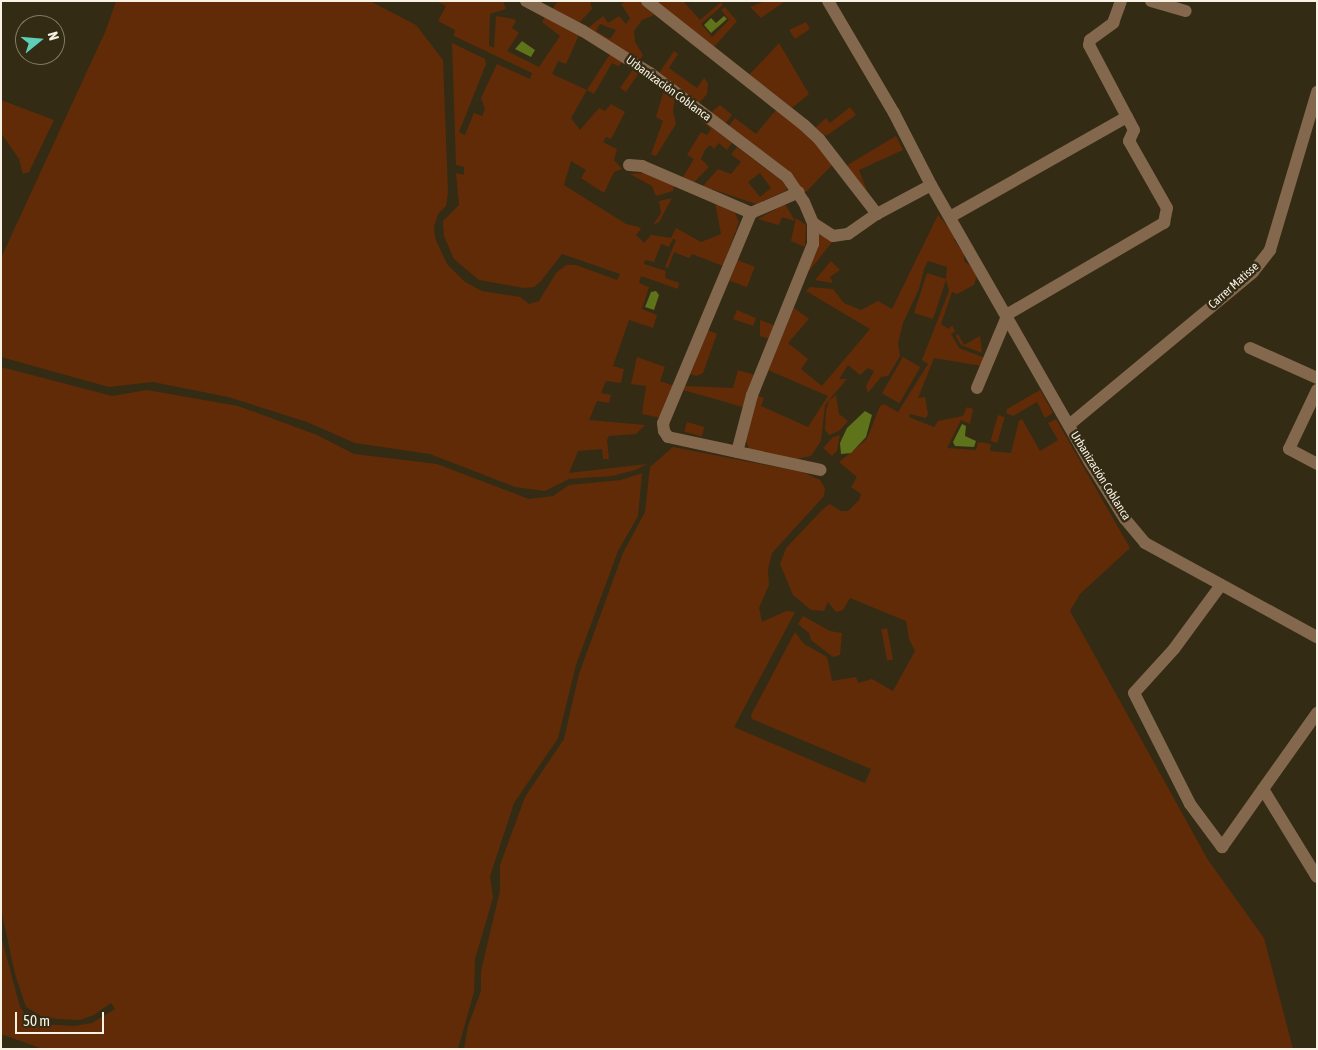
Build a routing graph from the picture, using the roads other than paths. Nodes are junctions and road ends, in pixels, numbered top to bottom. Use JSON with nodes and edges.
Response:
{"nodes":[{"id":1,"x":526,"y":1,"type":"edge"},
{"id":2,"x":647,"y":1,"type":"edge"},
{"id":3,"x":828,"y":1,"type":"edge"},
{"id":4,"x":1121,"y":1,"type":"edge"},
{"id":5,"x":1151,"y":1,"type":"edge"},
{"id":6,"x":1186,"y":11,"type":"dead end"},
{"id":7,"x":1317,"y":92,"type":"edge"},
{"id":8,"x":1127,"y":118,"type":"junction"},
{"id":9,"x":629,"y":165,"type":"dead end"},
{"id":10,"x":931,"y":185,"type":"junction"},
{"id":11,"x":799,"y":192,"type":"junction"},
{"id":12,"x":751,"y":213,"type":"junction"},
{"id":13,"x":876,"y":214,"type":"junction"},
{"id":14,"x":950,"y":217,"type":"junction"},
{"id":15,"x":813,"y":223,"type":"junction"},
{"id":16,"x":1008,"y":314,"type":"junction"},
{"id":17,"x":1250,"y":348,"type":"dead end"},
{"id":18,"x":1317,"y":378,"type":"edge"},
{"id":19,"x":978,"y":388,"type":"dead end"},
{"id":20,"x":1317,"y":390,"type":"edge"},
{"id":21,"x":1069,"y":425,"type":"junction"},
{"id":22,"x":737,"y":452,"type":"junction"},
{"id":23,"x":1317,"y":464,"type":"edge"},
{"id":24,"x":820,"y":470,"type":"dead end"},
{"id":25,"x":1221,"y":585,"type":"junction"},
{"id":26,"x":1317,"y":637,"type":"edge"},
{"id":27,"x":1317,"y":713,"type":"edge"},
{"id":28,"x":1262,"y":789,"type":"junction"},
{"id":29,"x":1317,"y":877,"type":"edge"}],
"edges":[{"from":1,"to":11,"type":"street","name":"Urbanización Coblanca"},
{"from":2,"to":13,"type":"street"},
{"from":3,"to":10,"type":"street","name":"Urbanización Coblanca"},
{"from":4,"to":8,"type":"street"},
{"from":5,"to":6,"type":"street"},
{"from":7,"to":21,"type":"street","name":"Carrer Matisse"},
{"from":8,"to":14,"type":"street"},
{"from":8,"to":16,"type":"street"},
{"from":9,"to":12,"type":"street"},
{"from":10,"to":13,"type":"street"},
{"from":10,"to":14,"type":"street","name":"Urbanización Coblanca"},
{"from":11,"to":12,"type":"street"},
{"from":11,"to":15,"type":"street","name":"Urbanización Coblanca"},
{"from":12,"to":22,"type":"street"},
{"from":13,"to":15,"type":"street"},
{"from":14,"to":16,"type":"street","name":"Urbanización Coblanca"},
{"from":15,"to":22,"type":"street"},
{"from":16,"to":19,"type":"street"},
{"from":16,"to":21,"type":"street","name":"Urbanización Coblanca"},
{"from":17,"to":18,"type":"street"},
{"from":20,"to":23,"type":"street"},
{"from":21,"to":25,"type":"street","name":"Urbanización Coblanca"},
{"from":22,"to":24,"type":"street"},
{"from":25,"to":26,"type":"street","name":"Urbanización Coblanca"},
{"from":25,"to":28,"type":"street"},
{"from":27,"to":28,"type":"street"},
{"from":28,"to":29,"type":"street"}]}
